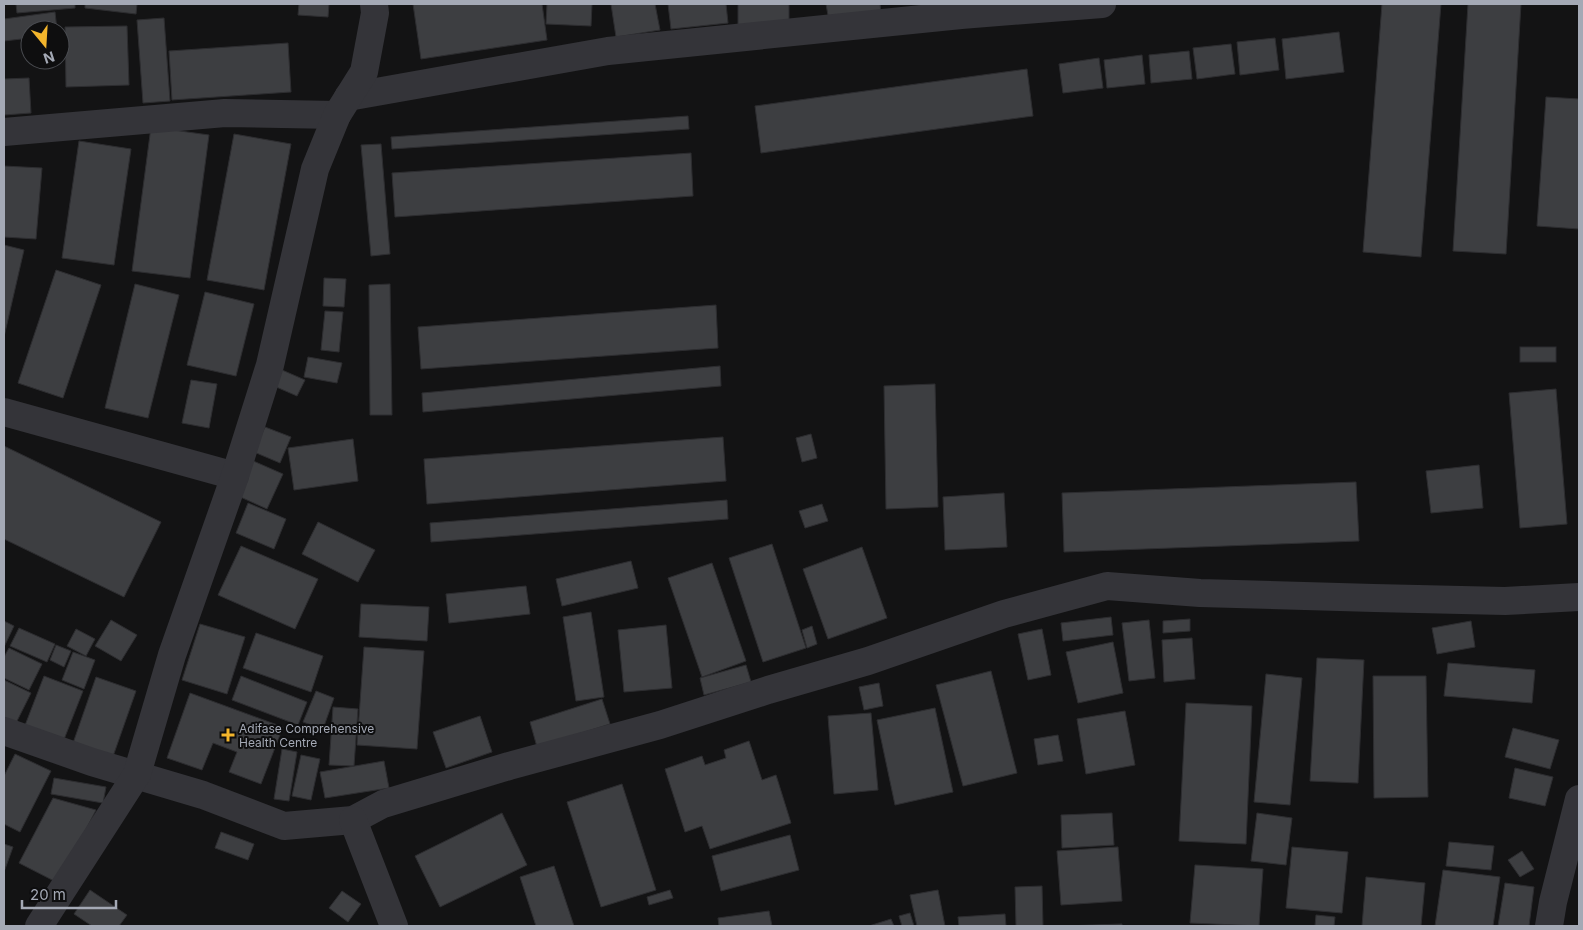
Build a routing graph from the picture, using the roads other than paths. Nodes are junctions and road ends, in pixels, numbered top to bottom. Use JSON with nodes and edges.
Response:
{"nodes":[{"id":1,"x":374,"y":4,"type":"edge"},
{"id":2,"x":1102,"y":4,"type":"edge"},
{"id":3,"x":342,"y":106,"type":"junction"},
{"id":4,"x":4,"y":132,"type":"edge"},
{"id":5,"x":4,"y":412,"type":"edge"},
{"id":6,"x":235,"y":476,"type":"junction"},
{"id":7,"x":1579,"y":597,"type":"edge"},
{"id":8,"x":4,"y":731,"type":"edge"},
{"id":9,"x":137,"y":774,"type":"junction"},
{"id":10,"x":1579,"y":799,"type":"edge"},
{"id":11,"x":353,"y":820,"type":"junction"},
{"id":12,"x":39,"y":926,"type":"edge"},
{"id":13,"x":394,"y":926,"type":"edge"},
{"id":14,"x":1549,"y":926,"type":"edge"}],
"edges":[{"from":1,"to":3,"type":"street"},
{"from":2,"to":3,"type":"street"},
{"from":3,"to":4,"type":"street"},
{"from":3,"to":6,"type":"street"},
{"from":5,"to":6,"type":"street"},
{"from":6,"to":9,"type":"street"},
{"from":7,"to":11,"type":"street"},
{"from":8,"to":9,"type":"street"},
{"from":9,"to":11,"type":"street"},
{"from":9,"to":12,"type":"street"},
{"from":10,"to":14,"type":"street"},
{"from":11,"to":13,"type":"street"}]}
